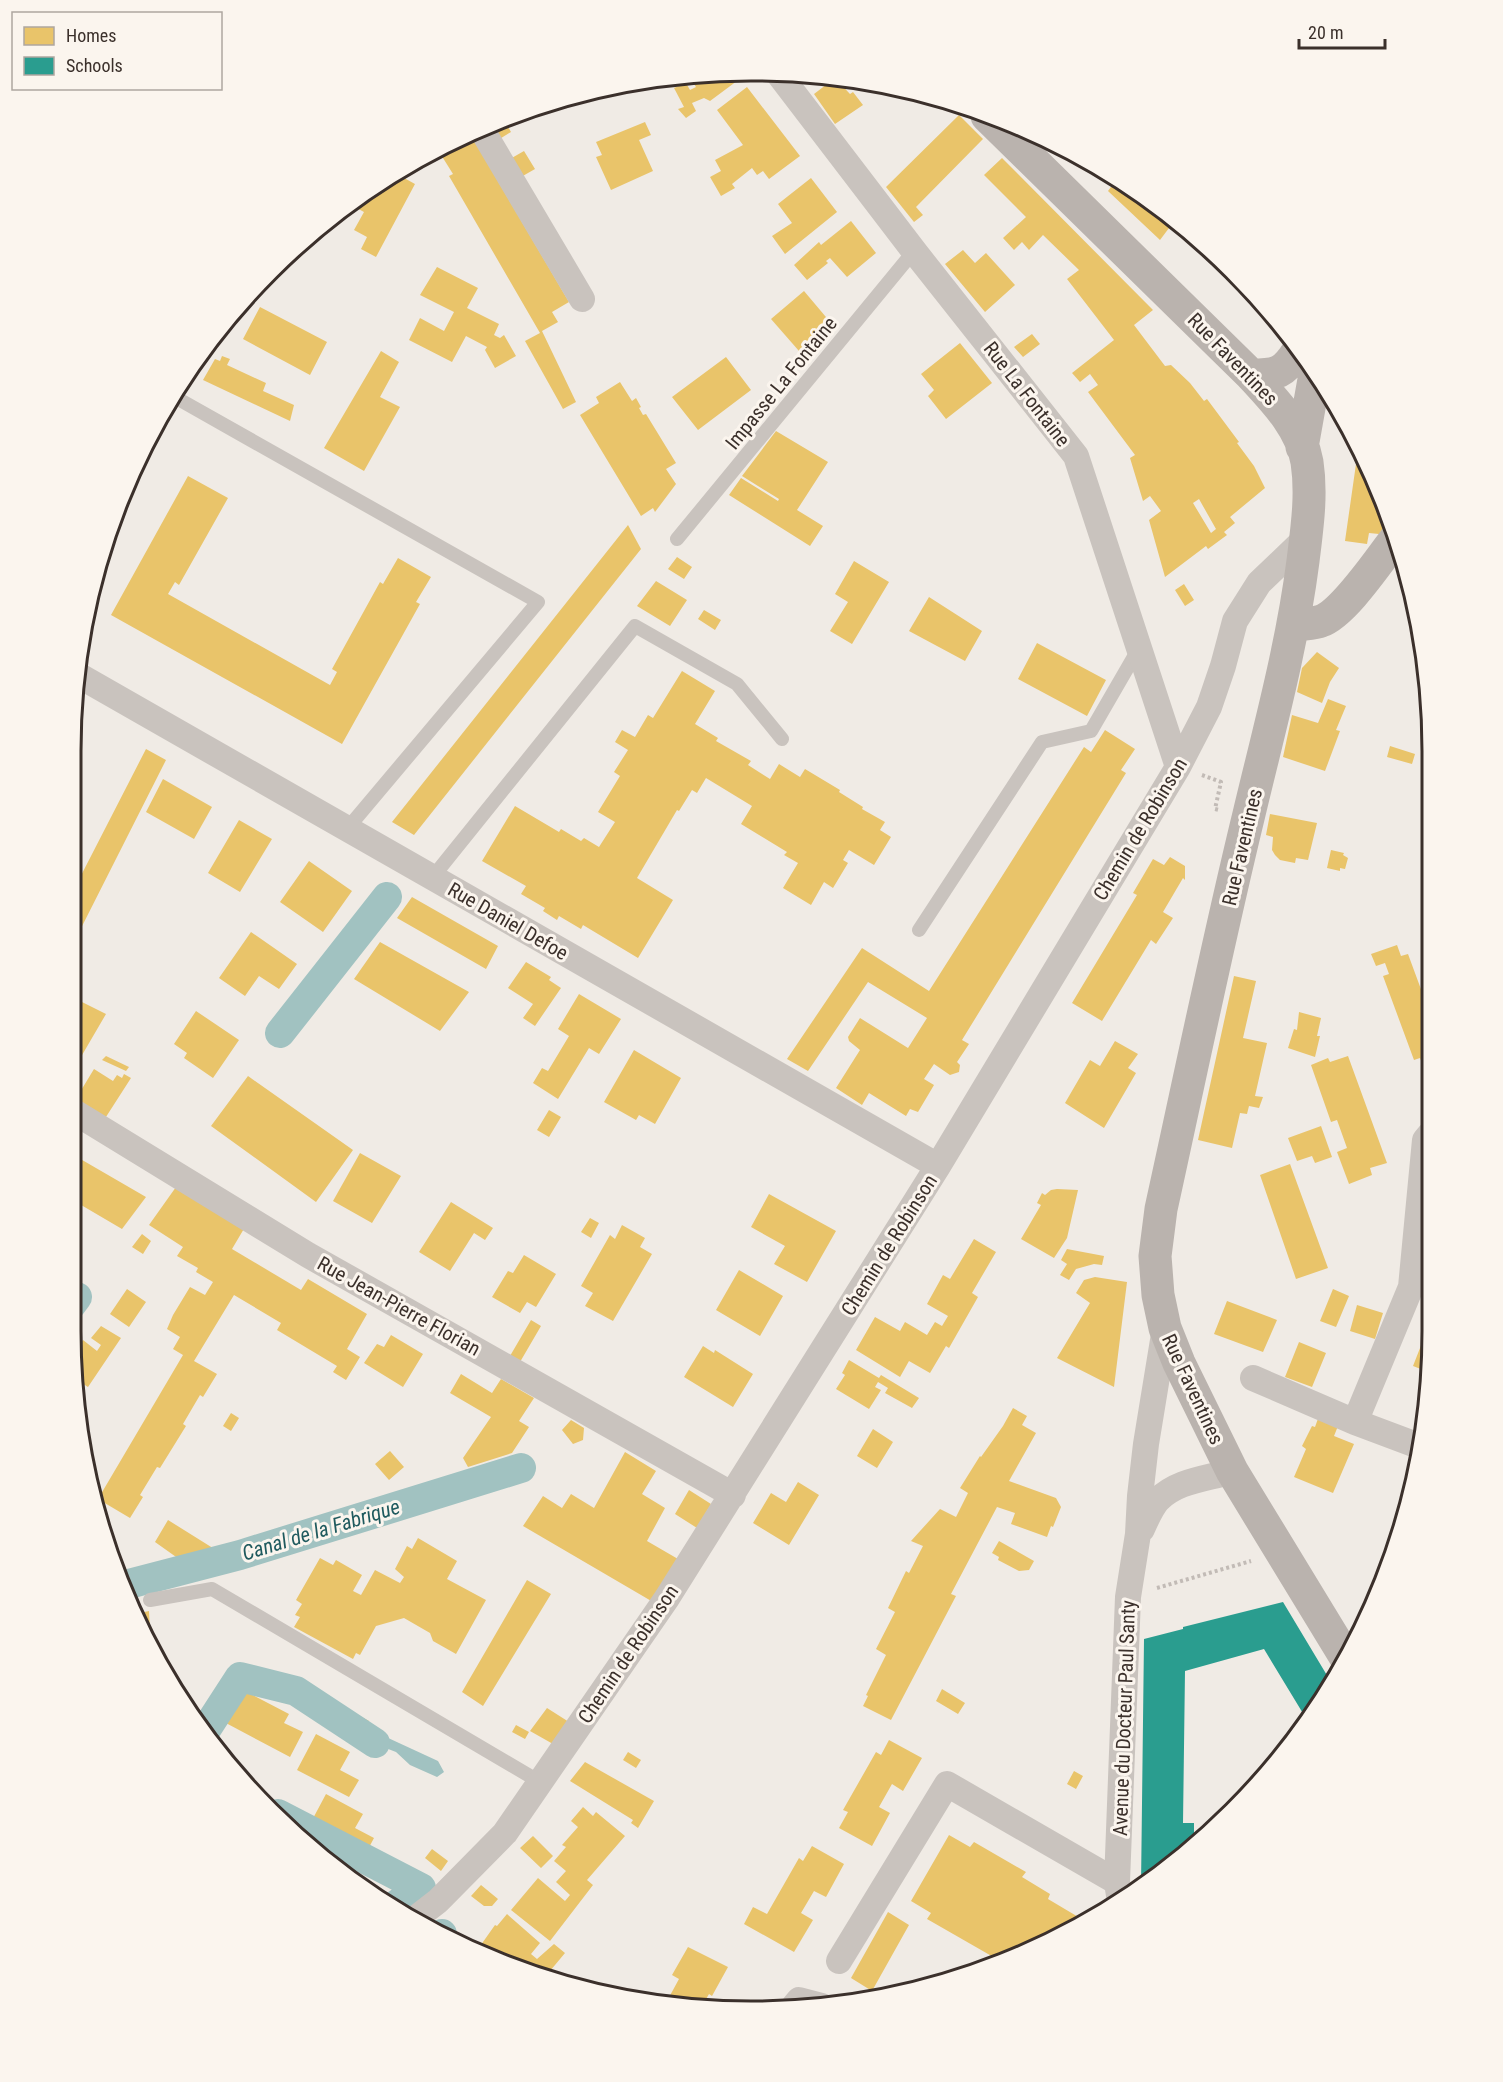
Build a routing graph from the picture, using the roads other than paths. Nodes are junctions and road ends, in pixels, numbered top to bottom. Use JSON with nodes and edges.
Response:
{"nodes":[{"id":1,"x":785,"y":82,"type":"edge"},
{"id":2,"x":1001,"y":129,"type":"edge"},
{"id":3,"x":486,"y":136,"type":"edge"},
{"id":4,"x":914,"y":251,"type":"junction"},
{"id":5,"x":582,"y":300,"type":"dead end"},
{"id":6,"x":1294,"y":358,"type":"edge"},
{"id":7,"x":1251,"y":375,"type":"junction"},
{"id":8,"x":1313,"y":385,"type":"edge"},
{"id":9,"x":181,"y":400,"type":"edge"},
{"id":10,"x":1302,"y":447,"type":"junction"},
{"id":11,"x":1306,"y":538,"type":"junction"},
{"id":12,"x":677,"y":539,"type":"dead end"},
{"id":13,"x":1389,"y":547,"type":"edge"},
{"id":14,"x":1293,"y":626,"type":"junction"},
{"id":15,"x":1139,"y":648,"type":"junction"},
{"id":16,"x":85,"y":679,"type":"edge"},
{"id":17,"x":782,"y":739,"type":"dead end"},
{"id":18,"x":1178,"y":767,"type":"junction"},
{"id":19,"x":347,"y":829,"type":"junction"},
{"id":20,"x":432,"y":878,"type":"junction"},
{"id":21,"x":919,"y":930,"type":"dead end"},
{"id":22,"x":81,"y":1117,"type":"edge"},
{"id":23,"x":938,"y":1166,"type":"junction"},
{"id":24,"x":1422,"y":1172,"type":"edge"},
{"id":25,"x":1165,"y":1328,"type":"junction"},
{"id":26,"x":1253,"y":1378,"type":"dead end"},
{"id":27,"x":1355,"y":1422,"type":"junction"},
{"id":28,"x":1412,"y":1443,"type":"edge"},
{"id":29,"x":1232,"y":1471,"type":"junction"},
{"id":30,"x":733,"y":1495,"type":"junction"},
{"id":31,"x":1138,"y":1534,"type":"junction"},
{"id":32,"x":150,"y":1600,"type":"dead end"},
{"id":33,"x":1341,"y":1650,"type":"edge"},
{"id":34,"x":540,"y":1782,"type":"junction"},
{"id":35,"x":1118,"y":1892,"type":"edge"},
{"id":36,"x":421,"y":1914,"type":"edge"},
{"id":37,"x":839,"y":1961,"type":"dead end"}],
"edges":[{"from":1,"to":4,"type":"street","name":"Rue La Fontaine"},
{"from":2,"to":7,"type":"main road","name":"Rue Faventines"},
{"from":3,"to":5,"type":"street"},
{"from":4,"to":12,"type":"lane","name":"Impasse La Fontaine"},
{"from":4,"to":15,"type":"street","name":"Rue La Fontaine"},
{"from":6,"to":7,"type":"main road"},
{"from":7,"to":10,"type":"main road","name":"Rue Faventines"},
{"from":8,"to":10,"type":"main road"},
{"from":9,"to":19,"type":"lane"},
{"from":10,"to":11,"type":"main road","name":"Rue Faventines"},
{"from":11,"to":14,"type":"main road","name":"Rue Faventines"},
{"from":11,"to":18,"type":"street","name":"Chemin de Robinson"},
{"from":13,"to":14,"type":"main road"},
{"from":14,"to":25,"type":"main road","name":"Rue Faventines"},
{"from":15,"to":18,"type":"street","name":"Rue La Fontaine"},
{"from":15,"to":21,"type":"lane"},
{"from":16,"to":19,"type":"street","name":"Rue Daniel Defoe"},
{"from":17,"to":20,"type":"lane"},
{"from":18,"to":23,"type":"street","name":"Chemin de Robinson"},
{"from":19,"to":20,"type":"street","name":"Rue Daniel Defoe"},
{"from":20,"to":23,"type":"street","name":"Rue Daniel Defoe"},
{"from":22,"to":30,"type":"street","name":"Rue Jean-Pierre Florian"},
{"from":23,"to":30,"type":"street","name":"Chemin de Robinson"},
{"from":24,"to":27,"type":"street"},
{"from":25,"to":29,"type":"main road","name":"Rue Faventines"},
{"from":25,"to":31,"type":"street","name":"Avenue du Docteur Paul Santy"},
{"from":26,"to":27,"type":"street"},
{"from":27,"to":28,"type":"street"},
{"from":29,"to":31,"type":"street","name":"Avenue du Docteur Paul Santy"},
{"from":29,"to":33,"type":"main road","name":"Rue Faventines"},
{"from":30,"to":34,"type":"street","name":"Chemin de Robinson"},
{"from":31,"to":35,"type":"street","name":"Avenue du Docteur Paul Santy"},
{"from":32,"to":34,"type":"lane"},
{"from":34,"to":36,"type":"street","name":"Chemin de Robinson"},
{"from":35,"to":37,"type":"street"}]}
